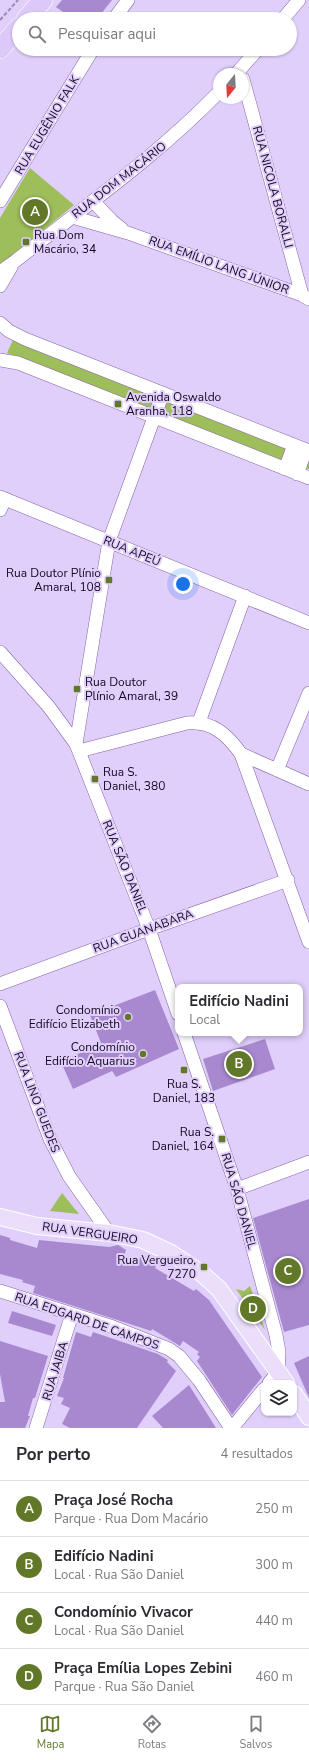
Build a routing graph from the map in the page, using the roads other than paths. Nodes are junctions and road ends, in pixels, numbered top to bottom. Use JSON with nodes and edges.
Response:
{"nodes":[{"id":1,"x":43,"y":0,"type":"edge"},
{"id":2,"x":128,"y":0,"type":"edge"},
{"id":3,"x":298,"y":0,"type":"edge"},
{"id":4,"x":32,"y":12,"type":"edge"},
{"id":5,"x":119,"y":12,"type":"edge"},
{"id":6,"x":289,"y":12,"type":"edge"},
{"id":7,"x":12,"y":35,"type":"edge"},
{"id":8,"x":0,"y":49,"type":"edge"},
{"id":9,"x":89,"y":56,"type":"edge"},
{"id":10,"x":253,"y":56,"type":"edge"},
{"id":11,"x":244,"y":68,"type":"edge"},
{"id":12,"x":213,"y":98,"type":"edge"},
{"id":13,"x":249,"y":104,"type":"edge"},
{"id":14,"x":0,"y":201,"type":"edge"},
{"id":15,"x":93,"y":201,"type":"junction"},
{"id":16,"x":72,"y":217,"type":"junction"},
{"id":17,"x":128,"y":233,"type":"junction"},
{"id":18,"x":14,"y":262,"type":"junction"},
{"id":19,"x":0,"y":272,"type":"edge"},
{"id":20,"x":0,"y":286,"type":"edge"},
{"id":21,"x":306,"y":297,"type":"edge"},
{"id":22,"x":0,"y":323,"type":"edge"},
{"id":23,"x":0,"y":360,"type":"edge"},
{"id":24,"x":163,"y":394,"type":"junction"},
{"id":25,"x":154,"y":417,"type":"junction"},
{"id":26,"x":303,"y":449,"type":"edge"},
{"id":27,"x":297,"y":474,"type":"edge"},
{"id":28,"x":2,"y":502,"type":"edge"},
{"id":29,"x":109,"y":541,"type":"junction"},
{"id":30,"x":245,"y":596,"type":"junction"},
{"id":31,"x":309,"y":623,"type":"edge"},
{"id":32,"x":0,"y":652,"type":"edge"},
{"id":33,"x":309,"y":693,"type":"edge"},
{"id":34,"x":199,"y":722,"type":"junction"},
{"id":35,"x":78,"y":747,"type":"junction"},
{"id":36,"x":241,"y":754,"type":"junction"},
{"id":37,"x":277,"y":770,"type":"junction"},
{"id":38,"x":309,"y":784,"type":"edge"},
{"id":39,"x":288,"y":880,"type":"junction"},
{"id":40,"x":149,"y":929,"type":"junction"},
{"id":41,"x":309,"y":942,"type":"edge"},
{"id":42,"x":0,"y":984,"type":"edge"},
{"id":43,"x":175,"y":1005,"type":"edge"},
{"id":44,"x":0,"y":1006,"type":"edge"},
{"id":45,"x":185,"y":1036,"type":"edge"},
{"id":46,"x":309,"y":1162,"type":"edge"},
{"id":47,"x":237,"y":1189,"type":"junction"},
{"id":48,"x":0,"y":1217,"type":"edge"},
{"id":49,"x":109,"y":1233,"type":"junction"},
{"id":50,"x":0,"y":1291,"type":"edge"},
{"id":51,"x":72,"y":1314,"type":"junction"},
{"id":52,"x":278,"y":1379,"type":"edge"},
{"id":53,"x":261,"y":1393,"type":"edge"},
{"id":54,"x":297,"y":1399,"type":"edge"},
{"id":55,"x":309,"y":1417,"type":"edge"},
{"id":56,"x":36,"y":1428,"type":"edge"},
{"id":57,"x":231,"y":1428,"type":"edge"}],
"edges":[{"from":1,"to":4,"type":"highway"},
{"from":2,"to":5,"type":"street"},
{"from":3,"to":6,"type":"street"},
{"from":7,"to":8,"type":"highway"},
{"from":9,"to":14,"type":"street","name":"RUA EUGÊNIO FALK"},
{"from":10,"to":11,"type":"street"},
{"from":12,"to":15,"type":"street","name":"RUA DOM MACÁRIO"},
{"from":13,"to":21,"type":"street","name":"RUA NICOLA BORALLI"},
{"from":15,"to":16,"type":"street","name":"RUA DOM MACÁRIO"},
{"from":15,"to":17,"type":"street","name":"RUA EMÍLIO LANG JÚNIOR"},
{"from":16,"to":17,"type":"street","name":"RUA EMÍLIO LANG JÚNIOR"},
{"from":16,"to":18,"type":"street","name":"RUA DOM MACÁRIO"},
{"from":17,"to":21,"type":"street","name":"RUA EMÍLIO LANG JÚNIOR"},
{"from":18,"to":19,"type":"street","name":"RUA DOM MACÁRIO"},
{"from":18,"to":20,"type":"street","name":"RUA DOM MACÁRIO"},
{"from":22,"to":24,"type":"street"},
{"from":23,"to":25,"type":"street"},
{"from":24,"to":25,"type":"street"},
{"from":24,"to":26,"type":"street"},
{"from":25,"to":27,"type":"street"},
{"from":25,"to":29,"type":"street"},
{"from":26,"to":27,"type":"street"},
{"from":28,"to":29,"type":"street","name":"RUA APEÚ"},
{"from":29,"to":30,"type":"street","name":"RUA APEÚ"},
{"from":29,"to":35,"type":"street"},
{"from":30,"to":31,"type":"street","name":"RUA APEÚ"},
{"from":30,"to":34,"type":"street"},
{"from":32,"to":35,"type":"street","name":"RUA SÃO DANIEL"},
{"from":33,"to":37,"type":"street"},
{"from":34,"to":35,"type":"street"},
{"from":34,"to":36,"type":"street"},
{"from":35,"to":40,"type":"street","name":"RUA SÃO DANIEL"},
{"from":36,"to":37,"type":"street"},
{"from":36,"to":39,"type":"street"},
{"from":37,"to":38,"type":"street"},
{"from":39,"to":40,"type":"street","name":"RUA GUANABARA"},
{"from":39,"to":41,"type":"street"},
{"from":40,"to":42,"type":"street","name":"RUA GUANABARA"},
{"from":40,"to":43,"type":"street","name":"RUA SÃO DANIEL"},
{"from":44,"to":49,"type":"street","name":"RUA LINO GUEDES"},
{"from":45,"to":47,"type":"street","name":"RUA SÃO DANIEL"},
{"from":46,"to":47,"type":"street"},
{"from":47,"to":52,"type":"street","name":"RUA SÃO DANIEL"},
{"from":48,"to":49,"type":"main road","name":"RUA VERGUEIRO"},
{"from":49,"to":52,"type":"main road","name":"RUA VERGUEIRO"},
{"from":50,"to":51,"type":"street","name":"RUA EDGARD DE CAMPOS"},
{"from":51,"to":56,"type":"street","name":"RUA JAIBA"},
{"from":51,"to":57,"type":"street","name":"RUA EDGARD DE CAMPOS"},
{"from":53,"to":57,"type":"street"},
{"from":54,"to":55,"type":"main road"}]}
